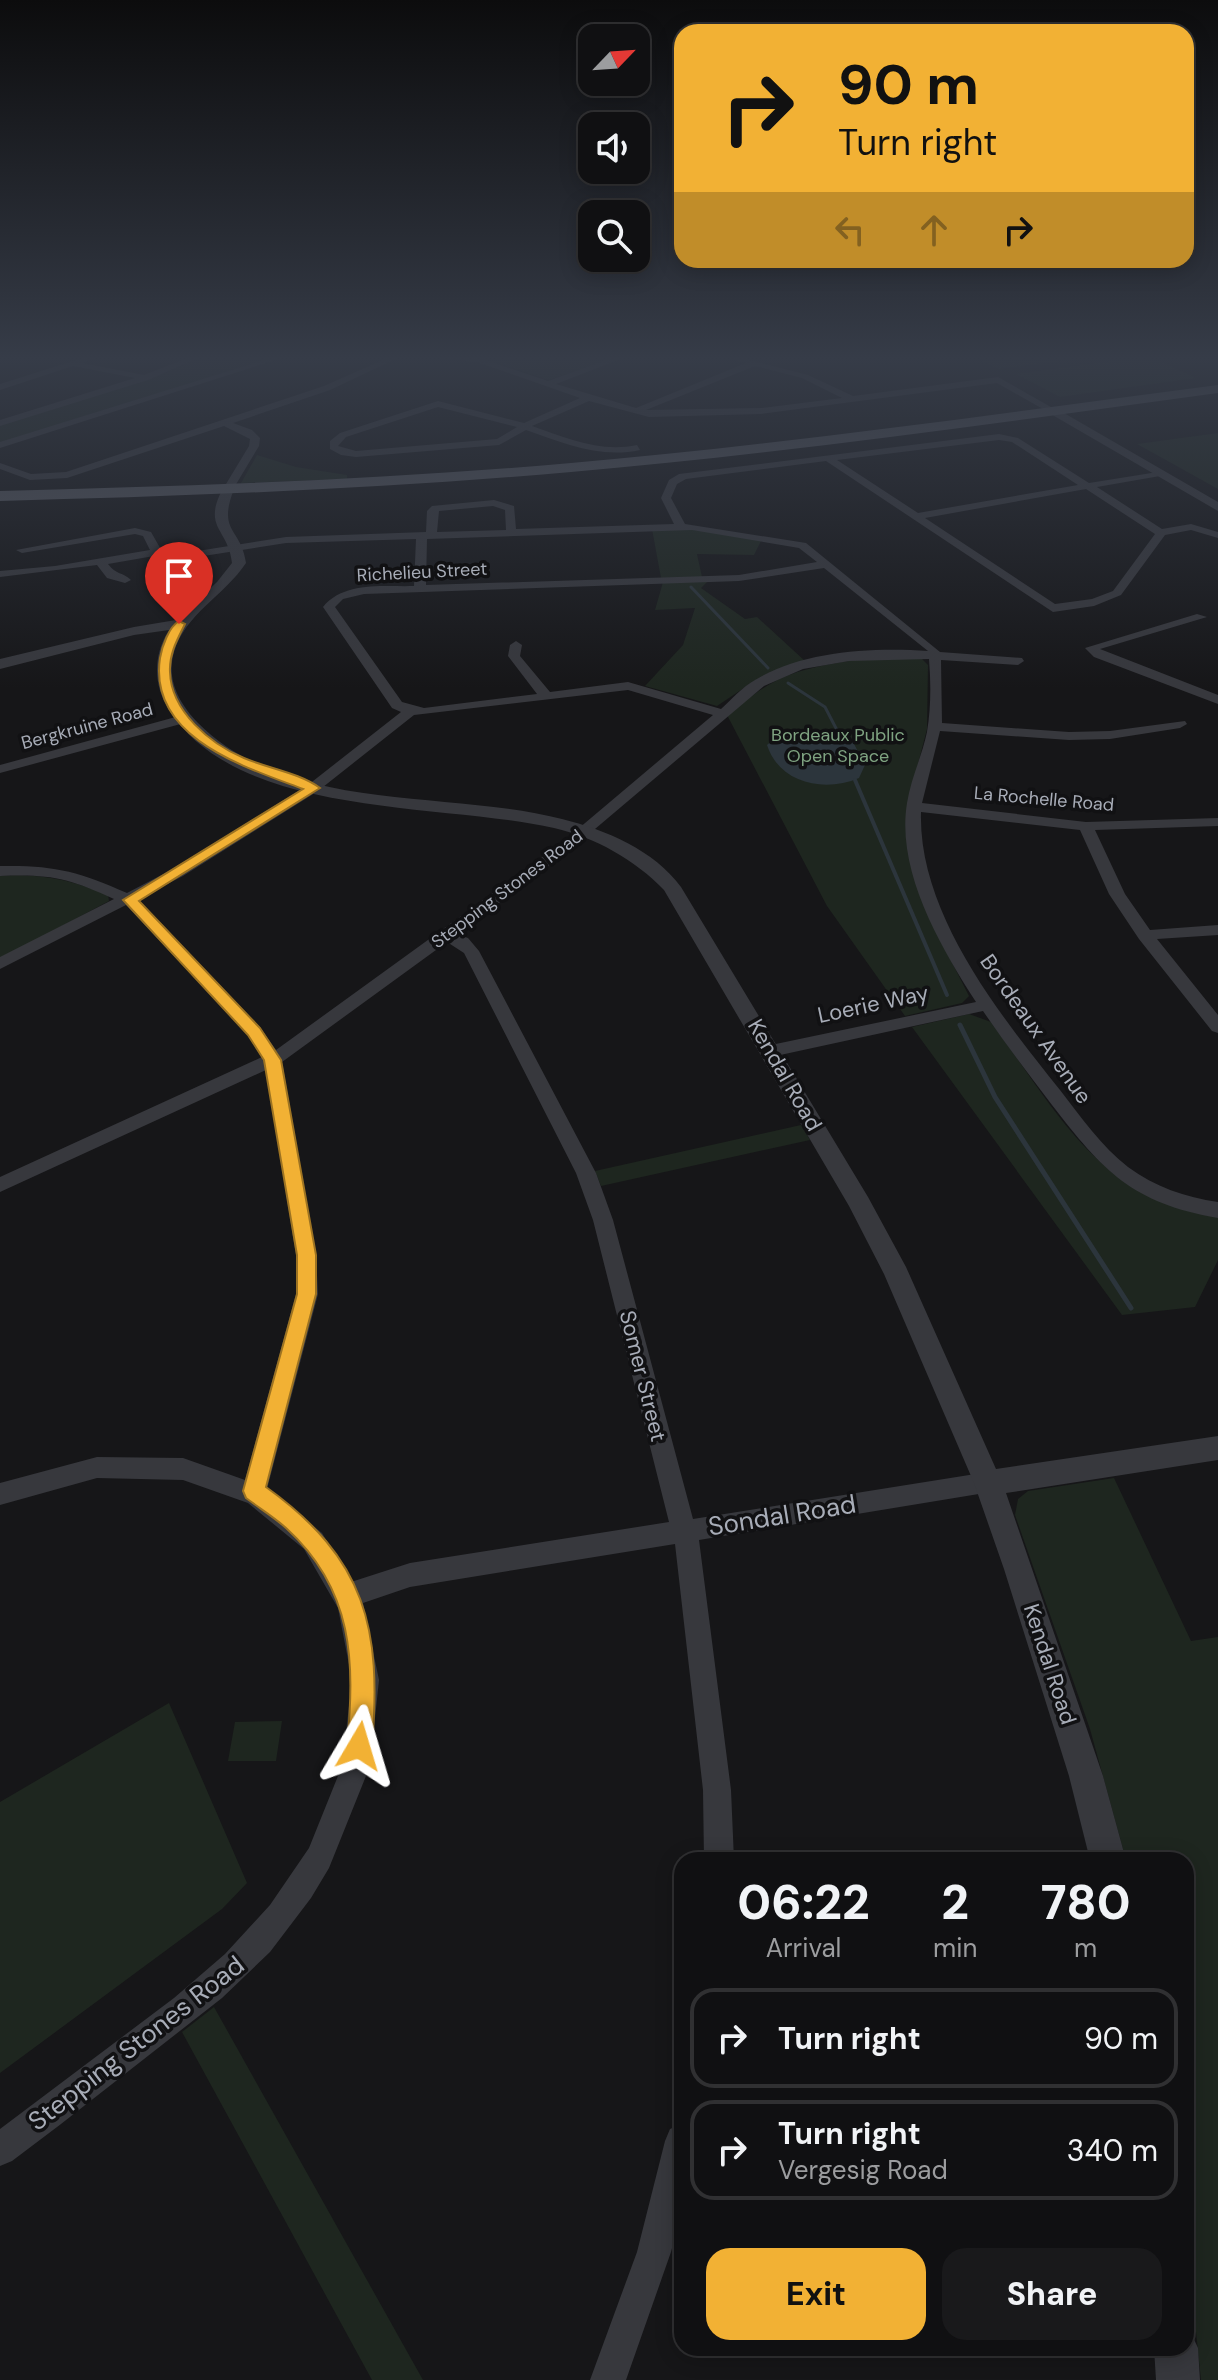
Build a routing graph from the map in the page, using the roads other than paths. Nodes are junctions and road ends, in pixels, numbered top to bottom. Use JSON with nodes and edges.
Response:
{"nodes":[{"id":1,"x":0,"y":466,"type":"edge"},
{"id":2,"x":94,"y":466,"type":"edge"},
{"id":3,"x":241,"y":466,"type":"edge"},
{"id":4,"x":656,"y":466,"type":"edge"},
{"id":5,"x":776,"y":466,"type":"edge"},
{"id":6,"x":839,"y":466,"type":"edge"},
{"id":7,"x":1056,"y":466,"type":"edge"},
{"id":8,"x":1137,"y":466,"type":"edge"},
{"id":9,"x":1160,"y":473,"type":"junction"},
{"id":10,"x":1089,"y":486,"type":"junction"},
{"id":11,"x":226,"y":493,"type":"junction"},
{"id":12,"x":0,"y":498,"type":"edge"},
{"id":13,"x":1218,"y":507,"type":"edge"},
{"id":14,"x":915,"y":517,"type":"junction"},
{"id":15,"x":681,"y":527,"type":"junction"},
{"id":16,"x":511,"y":532,"type":"junction"},
{"id":17,"x":1161,"y":532,"type":"junction"},
{"id":18,"x":427,"y":535,"type":"junction"},
{"id":19,"x":1218,"y":535,"type":"edge"},
{"id":20,"x":235,"y":549,"type":"junction"},
{"id":21,"x":22,"y":550,"type":"dead end"},
{"id":22,"x":157,"y":552,"type":"junction"},
{"id":23,"x":100,"y":561,"type":"junction"},
{"id":24,"x":828,"y":564,"type":"junction"},
{"id":25,"x":0,"y":574,"type":"edge"},
{"id":26,"x":125,"y":580,"type":"dead end"},
{"id":27,"x":420,"y":589,"type":"junction"},
{"id":28,"x":1201,"y":617,"type":"dead end"},
{"id":29,"x":178,"y":627,"type":"junction"},
{"id":30,"x":130,"y":632,"type":"junction"},
{"id":31,"x":516,"y":645,"type":"dead end"},
{"id":32,"x":934,"y":655,"type":"junction"},
{"id":33,"x":1018,"y":661,"type":"dead end"},
{"id":34,"x":0,"y":664,"type":"edge"},
{"id":35,"x":546,"y":696,"type":"junction"},
{"id":36,"x":1218,"y":700,"type":"edge"},
{"id":37,"x":411,"y":711,"type":"junction"},
{"id":38,"x":721,"y":713,"type":"junction"},
{"id":39,"x":183,"y":719,"type":"junction"},
{"id":40,"x":1180,"y":724,"type":"dead end"},
{"id":41,"x":934,"y":726,"type":"junction"},
{"id":42,"x":0,"y":769,"type":"edge"},
{"id":43,"x":313,"y":788,"type":"junction"},
{"id":44,"x":915,"y":807,"type":"junction"},
{"id":45,"x":1218,"y":822,"type":"edge"},
{"id":46,"x":1086,"y":826,"type":"junction"},
{"id":47,"x":584,"y":831,"type":"junction"},
{"id":48,"x":0,"y":871,"type":"edge"},
{"id":49,"x":130,"y":900,"type":"junction"},
{"id":50,"x":1218,"y":930,"type":"edge"},
{"id":51,"x":445,"y":935,"type":"junction"},
{"id":52,"x":1145,"y":935,"type":"junction"},
{"id":53,"x":0,"y":964,"type":"edge"},
{"id":54,"x":986,"y":1005,"type":"junction"},
{"id":55,"x":1218,"y":1027,"type":"edge"},
{"id":56,"x":771,"y":1051,"type":"junction"},
{"id":57,"x":273,"y":1060,"type":"junction"},
{"id":58,"x":0,"y":1185,"type":"edge"},
{"id":59,"x":1218,"y":1210,"type":"edge"},
{"id":60,"x":1218,"y":1448,"type":"edge"},
{"id":61,"x":988,"y":1483,"type":"junction"},
{"id":62,"x":254,"y":1491,"type":"junction"},
{"id":63,"x":0,"y":1494,"type":"edge"},
{"id":64,"x":683,"y":1531,"type":"junction"},
{"id":65,"x":349,"y":1595,"type":"junction"},
{"id":66,"x":719,"y":1852,"type":"edge"},
{"id":67,"x":1106,"y":1852,"type":"edge"},
{"id":68,"x":0,"y":2149,"type":"edge"},
{"id":69,"x":674,"y":2173,"type":"edge"},
{"id":70,"x":1176,"y":2356,"type":"edge"},
{"id":71,"x":608,"y":2380,"type":"edge"},
{"id":72,"x":1178,"y":2380,"type":"edge"}],
"edges":[{"from":1,"to":2,"type":"street"},
{"from":3,"to":11,"type":"street"},
{"from":4,"to":11,"type":"main road"},
{"from":5,"to":15,"type":"street"},
{"from":6,"to":14,"type":"street"},
{"from":7,"to":10,"type":"street"},
{"from":8,"to":9,"type":"street"},
{"from":9,"to":10,"type":"street"},
{"from":9,"to":13,"type":"street"},
{"from":10,"to":14,"type":"street"},
{"from":10,"to":17,"type":"street"},
{"from":11,"to":12,"type":"main road"},
{"from":11,"to":20,"type":"street"},
{"from":14,"to":17,"type":"street"},
{"from":15,"to":16,"type":"street"},
{"from":15,"to":24,"type":"street"},
{"from":16,"to":18,"type":"street"},
{"from":16,"to":18,"type":"street"},
{"from":17,"to":19,"type":"street"},
{"from":18,"to":20,"type":"street"},
{"from":18,"to":27,"type":"street"},
{"from":20,"to":22,"type":"street"},
{"from":20,"to":29,"type":"street"},
{"from":21,"to":22,"type":"street"},
{"from":22,"to":23,"type":"street"},
{"from":23,"to":25,"type":"street"},
{"from":23,"to":26,"type":"street"},
{"from":24,"to":27,"type":"street","name":"Richelieu Street"},
{"from":24,"to":32,"type":"street"},
{"from":27,"to":37,"type":"street","name":"Richelieu Street"},
{"from":28,"to":36,"type":"street"},
{"from":29,"to":30,"type":"street"},
{"from":29,"to":30,"type":"street"},
{"from":29,"to":39,"type":"street","name":"Kendal Road"},
{"from":30,"to":34,"type":"street"},
{"from":31,"to":35,"type":"street"},
{"from":32,"to":33,"type":"street","name":"Stepping Stones Road"},
{"from":32,"to":38,"type":"street","name":"Stepping Stones Road"},
{"from":32,"to":41,"type":"street","name":"Bordeaux Avenue"},
{"from":35,"to":37,"type":"street"},
{"from":35,"to":38,"type":"street"},
{"from":37,"to":43,"type":"street"},
{"from":38,"to":47,"type":"street","name":"Stepping Stones Road"},
{"from":39,"to":42,"type":"street","name":"Bergkruine Road"},
{"from":39,"to":43,"type":"street","name":"Kendal Road"},
{"from":40,"to":41,"type":"street"},
{"from":41,"to":44,"type":"street","name":"Bordeaux Avenue"},
{"from":43,"to":47,"type":"street","name":"Kendal Road"},
{"from":43,"to":49,"type":"street"},
{"from":44,"to":46,"type":"street","name":"La Rochelle Road"},
{"from":44,"to":54,"type":"street","name":"Bordeaux Avenue"},
{"from":45,"to":46,"type":"street","name":"La Rochelle Road"},
{"from":46,"to":52,"type":"street"},
{"from":47,"to":51,"type":"street","name":"Stepping Stones Road"},
{"from":47,"to":56,"type":"street","name":"Kendal Road"},
{"from":48,"to":49,"type":"street"},
{"from":49,"to":53,"type":"street"},
{"from":49,"to":57,"type":"street"},
{"from":50,"to":52,"type":"street"},
{"from":51,"to":57,"type":"street","name":"Stepping Stones Road"},
{"from":51,"to":64,"type":"street","name":"Somer Street"},
{"from":52,"to":55,"type":"street"},
{"from":54,"to":56,"type":"street","name":"Loerie Way"},
{"from":54,"to":59,"type":"street","name":"Bordeaux Avenue"},
{"from":56,"to":61,"type":"street","name":"Kendal Road"},
{"from":57,"to":58,"type":"street","name":"Stepping Stones Road"},
{"from":57,"to":62,"type":"street"},
{"from":60,"to":61,"type":"street","name":"Sondal Road"},
{"from":61,"to":64,"type":"street","name":"Sondal Road"},
{"from":61,"to":67,"type":"street","name":"Kendal Road"},
{"from":62,"to":63,"type":"street","name":"Stepping Stones Road"},
{"from":62,"to":65,"type":"street","name":"Stepping Stones Road"},
{"from":64,"to":65,"type":"street","name":"Sondal Road"},
{"from":64,"to":66,"type":"street","name":"Somer Street"},
{"from":65,"to":68,"type":"street","name":"Stepping Stones Road"},
{"from":69,"to":71,"type":"street"},
{"from":70,"to":72,"type":"street"}]}
